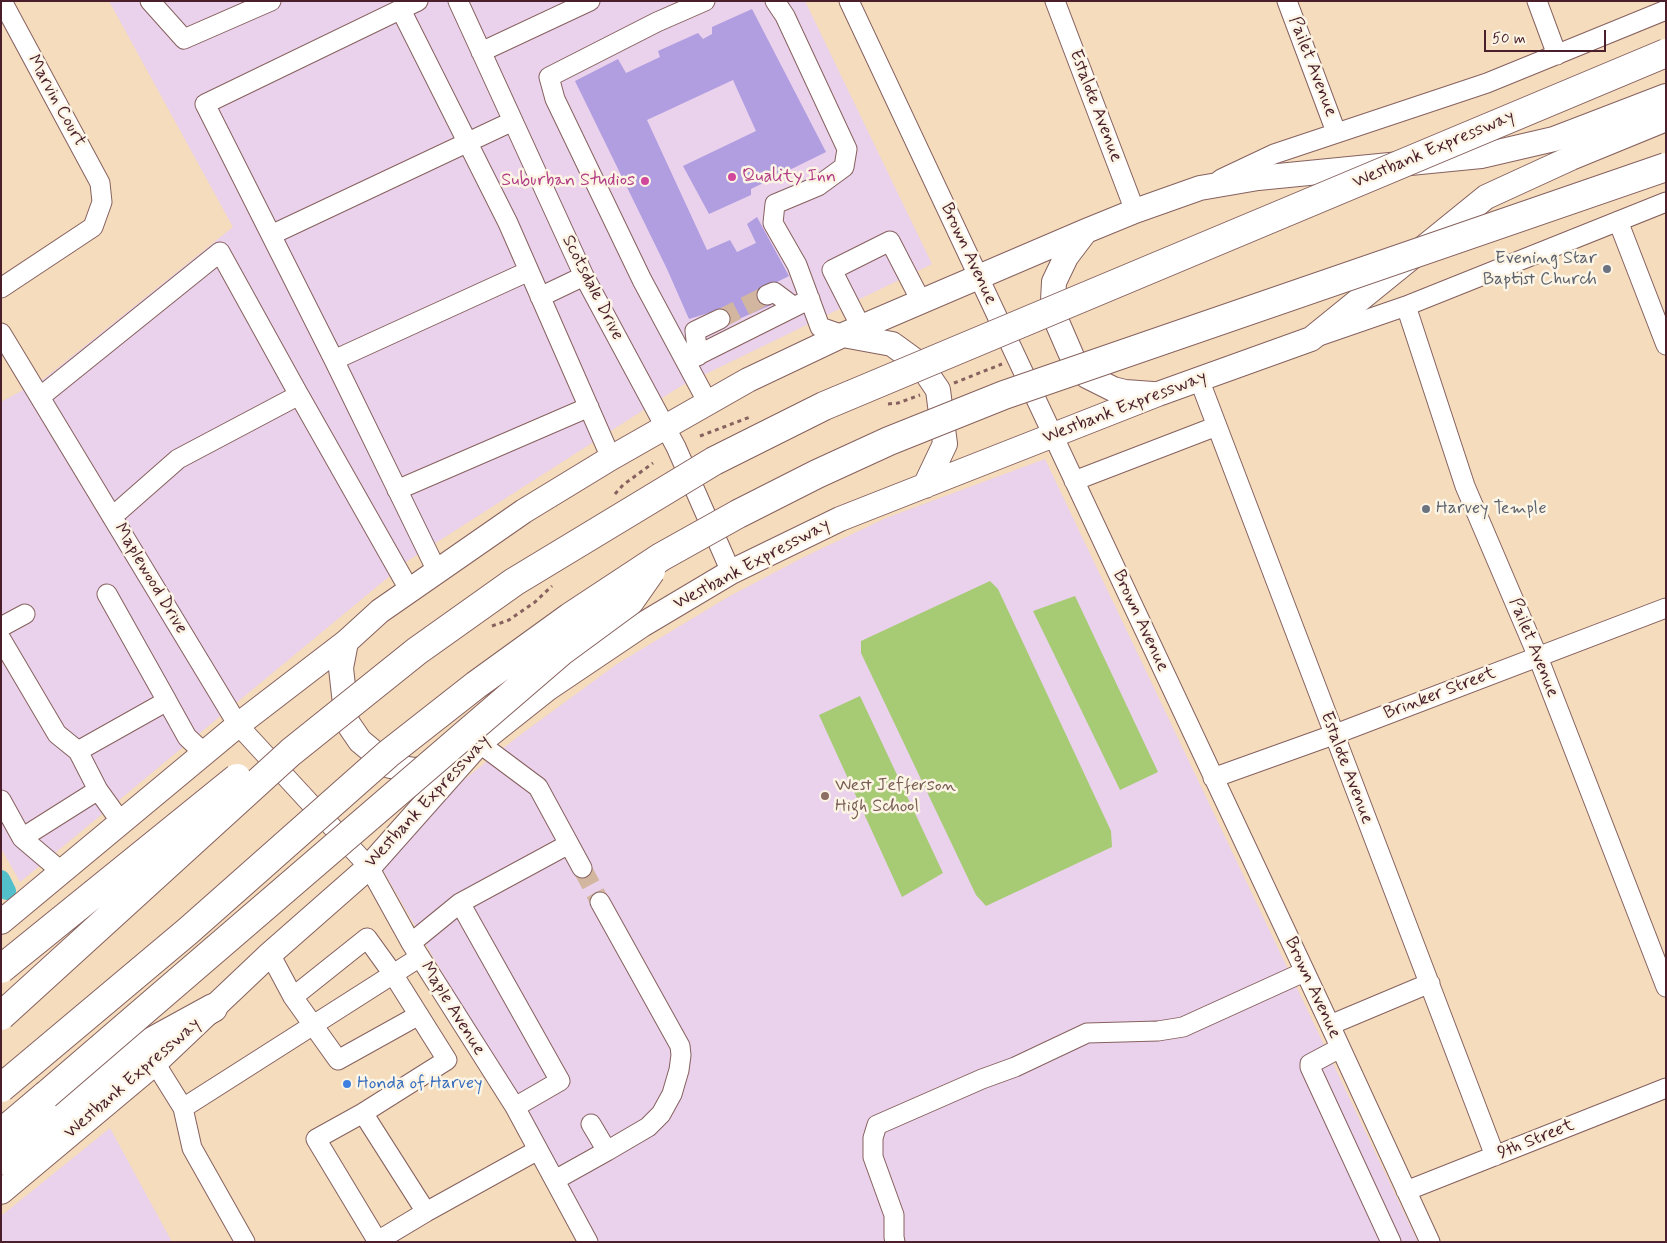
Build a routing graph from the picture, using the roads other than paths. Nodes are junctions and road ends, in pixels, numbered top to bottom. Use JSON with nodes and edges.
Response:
{"nodes":[{"id":1,"x":2,"y":1,"type":"edge"},
{"id":2,"x":271,"y":1,"type":"edge"},
{"id":3,"x":418,"y":1,"type":"edge"},
{"id":4,"x":458,"y":1,"type":"edge"},
{"id":5,"x":590,"y":1,"type":"edge"},
{"id":6,"x":705,"y":1,"type":"edge"},
{"id":7,"x":775,"y":1,"type":"edge"},
{"id":8,"x":849,"y":1,"type":"edge"},
{"id":9,"x":1055,"y":1,"type":"edge"},
{"id":10,"x":1287,"y":1,"type":"edge"},
{"id":11,"x":1537,"y":1,"type":"edge"},
{"id":12,"x":155,"y":3,"type":"edge"},
{"id":13,"x":401,"y":10,"type":"junction"},
{"id":14,"x":1666,"y":10,"type":"edge"},
{"id":15,"x":482,"y":52,"type":"junction"},
{"id":16,"x":1666,"y":53,"type":"edge"},
{"id":17,"x":1557,"y":55,"type":"junction"},
{"id":18,"x":1666,"y":96,"type":"edge"},
{"id":19,"x":1666,"y":119,"type":"edge"},
{"id":20,"x":513,"y":121,"type":"junction"},
{"id":21,"x":1336,"y":132,"type":"junction"},
{"id":22,"x":467,"y":142,"type":"junction"},
{"id":23,"x":1666,"y":167,"type":"edge"},
{"id":24,"x":1200,"y":188,"type":"junction"},
{"id":25,"x":1666,"y":202,"type":"edge"},
{"id":26,"x":1135,"y":211,"type":"junction"},
{"id":27,"x":1618,"y":221,"type":"junction"},
{"id":28,"x":1086,"y":231,"type":"junction"},
{"id":29,"x":270,"y":234,"type":"junction"},
{"id":30,"x":529,"y":271,"type":"junction"},
{"id":31,"x":584,"y":276,"type":"junction"},
{"id":32,"x":978,"y":276,"type":"junction"},
{"id":33,"x":1,"y":288,"type":"edge"},
{"id":34,"x":767,"y":295,"type":"tunnel mouth"},
{"id":35,"x":540,"y":297,"type":"junction"},
{"id":36,"x":921,"y":301,"type":"junction"},
{"id":37,"x":802,"y":303,"type":"junction"},
{"id":38,"x":1406,"y":306,"type":"junction"},
{"id":39,"x":720,"y":319,"type":"tunnel mouth"},
{"id":40,"x":852,"y":331,"type":"junction"},
{"id":41,"x":1,"y":333,"type":"edge"},
{"id":42,"x":1311,"y":339,"type":"junction"},
{"id":43,"x":1666,"y":345,"type":"edge"},
{"id":44,"x":692,"y":358,"type":"junction"},
{"id":45,"x":334,"y":360,"type":"junction"},
{"id":46,"x":1199,"y":380,"type":"junction"},
{"id":47,"x":1158,"y":394,"type":"junction"},
{"id":48,"x":299,"y":395,"type":"junction"},
{"id":49,"x":40,"y":397,"type":"junction"},
{"id":50,"x":708,"y":403,"type":"junction"},
{"id":51,"x":589,"y":407,"type":"junction"},
{"id":52,"x":1217,"y":426,"type":"junction"},
{"id":53,"x":665,"y":428,"type":"junction"},
{"id":54,"x":1054,"y":436,"type":"junction"},
{"id":55,"x":612,"y":458,"type":"junction"},
{"id":56,"x":1074,"y":481,"type":"junction"},
{"id":57,"x":925,"y":486,"type":"junction"},
{"id":58,"x":397,"y":490,"type":"junction"},
{"id":59,"x":112,"y":517,"type":"junction"},
{"id":60,"x":661,"y":557,"type":"junction"},
{"id":61,"x":437,"y":571,"type":"junction"},
{"id":62,"x":731,"y":572,"type":"junction"},
{"id":63,"x":410,"y":591,"type":"junction"},
{"id":64,"x":107,"y":594,"type":"dead end"},
{"id":65,"x":1666,"y":608,"type":"edge"},
{"id":66,"x":25,"y":614,"type":"dead end"},
{"id":67,"x":1,"y":627,"type":"edge"},
{"id":68,"x":1,"y":639,"type":"edge"},
{"id":69,"x":346,"y":642,"type":"junction"},
{"id":70,"x":417,"y":651,"type":"junction"},
{"id":71,"x":1538,"y":657,"type":"junction"},
{"id":72,"x":167,"y":701,"type":"junction"},
{"id":73,"x":238,"y":725,"type":"junction"},
{"id":74,"x":1333,"y":735,"type":"junction"},
{"id":75,"x":479,"y":743,"type":"junction"},
{"id":76,"x":78,"y":751,"type":"junction"},
{"id":77,"x":204,"y":753,"type":"junction"},
{"id":78,"x":462,"y":762,"type":"junction"},
{"id":79,"x":1213,"y":778,"type":"junction"},
{"id":80,"x":98,"y":790,"type":"junction"},
{"id":81,"x":1,"y":800,"type":"edge"},
{"id":82,"x":317,"y":812,"type":"joint"},
{"id":83,"x":121,"y":822,"type":"junction"},
{"id":84,"x":22,"y":838,"type":"junction"},
{"id":85,"x":569,"y":844,"type":"junction"},
{"id":86,"x":369,"y":867,"type":"junction"},
{"id":87,"x":582,"y":868,"type":"tunnel mouth"},
{"id":88,"x":62,"y":872,"type":"junction"},
{"id":89,"x":600,"y":902,"type":"tunnel mouth"},
{"id":90,"x":460,"y":903,"type":"junction"},
{"id":91,"x":1,"y":922,"type":"edge"},
{"id":92,"x":415,"y":950,"type":"junction"},
{"id":93,"x":270,"y":954,"type":"junction"},
{"id":94,"x":1,"y":969,"type":"edge"},
{"id":95,"x":1304,"y":972,"type":"junction"},
{"id":96,"x":394,"y":974,"type":"junction"},
{"id":97,"x":1430,"y":983,"type":"junction"},
{"id":98,"x":1666,"y":987,"type":"edge"},
{"id":99,"x":293,"y":996,"type":"junction"},
{"id":100,"x":213,"y":1008,"type":"junction"},
{"id":101,"x":419,"y":1015,"type":"junction"},
{"id":102,"x":1,"y":1016,"type":"edge"},
{"id":103,"x":314,"y":1024,"type":"junction"},
{"id":104,"x":1330,"y":1025,"type":"junction"},
{"id":105,"x":1340,"y":1048,"type":"junction"},
{"id":106,"x":155,"y":1064,"type":"junction"},
{"id":107,"x":1,"y":1088,"type":"edge"},
{"id":108,"x":1666,"y":1088,"type":"edge"},
{"id":109,"x":515,"y":1107,"type":"junction"},
{"id":110,"x":183,"y":1108,"type":"junction"},
{"id":111,"x":363,"y":1113,"type":"junction"},
{"id":112,"x":591,"y":1124,"type":"dead end"},
{"id":113,"x":1,"y":1133,"type":"edge"},
{"id":114,"x":538,"y":1150,"type":"junction"},
{"id":115,"x":607,"y":1151,"type":"junction"},
{"id":116,"x":1495,"y":1156,"type":"junction"},
{"id":117,"x":1,"y":1161,"type":"edge"},
{"id":118,"x":555,"y":1180,"type":"junction"},
{"id":119,"x":1406,"y":1191,"type":"junction"},
{"id":120,"x":1,"y":1192,"type":"edge"},
{"id":121,"x":426,"y":1212,"type":"junction"},
{"id":122,"x":377,"y":1241,"type":"edge"},
{"id":123,"x":245,"y":1242,"type":"edge"},
{"id":124,"x":588,"y":1242,"type":"edge"},
{"id":125,"x":896,"y":1242,"type":"edge"},
{"id":126,"x":1391,"y":1242,"type":"edge"},
{"id":127,"x":1430,"y":1242,"type":"edge"}],
"edges":[{"from":1,"to":33,"type":"street","name":"Marvin Court"},
{"from":2,"to":12,"type":"street"},
{"from":3,"to":13,"type":"street"},
{"from":4,"to":15,"type":"street","name":"Scotsdale Drive"},
{"from":5,"to":15,"type":"street"},
{"from":6,"to":44,"type":"street"},
{"from":7,"to":37,"type":"street"},
{"from":8,"to":32,"type":"street","name":"Brown Avenue"},
{"from":9,"to":26,"type":"street","name":"Estalote Avenue"},
{"from":10,"to":21,"type":"street","name":"Pailet Avenue"},
{"from":11,"to":17,"type":"street"},
{"from":13,"to":22,"type":"street"},
{"from":13,"to":29,"type":"street"},
{"from":14,"to":17,"type":"street"},
{"from":15,"to":20,"type":"street","name":"Scotsdale Drive"},
{"from":16,"to":70,"type":"highway","name":"Westbank Expressway","bridge":true},
{"from":17,"to":21,"type":"street"},
{"from":18,"to":24,"type":"main road"},
{"from":19,"to":42,"type":"main road"},
{"from":20,"to":22,"type":"street"},
{"from":20,"to":31,"type":"street","name":"Scotsdale Drive"},
{"from":21,"to":24,"type":"street"},
{"from":22,"to":29,"type":"street"},
{"from":22,"to":30,"type":"street"},
{"from":23,"to":60,"type":"highway","bridge":true},
{"from":24,"to":26,"type":"main road"},
{"from":25,"to":27,"type":"street","name":"Westbank Expressway"},
{"from":26,"to":28,"type":"main road"},
{"from":27,"to":38,"type":"street","name":"Westbank Expressway"},
{"from":27,"to":43,"type":"street"},
{"from":28,"to":32,"type":"main road"},
{"from":28,"to":47,"type":"main road"},
{"from":29,"to":45,"type":"street"},
{"from":30,"to":35,"type":"street"},
{"from":30,"to":45,"type":"street"},
{"from":31,"to":35,"type":"street"},
{"from":31,"to":53,"type":"street","name":"Scotsdale Drive"},
{"from":32,"to":36,"type":"main road"},
{"from":32,"to":54,"type":"street","name":"Brown Avenue"},
{"from":34,"to":37,"type":"street"},
{"from":35,"to":51,"type":"street"},
{"from":36,"to":40,"type":"main road"},
{"from":36,"to":40,"type":"street"},
{"from":37,"to":40,"type":"street"},
{"from":37,"to":44,"type":"street"},
{"from":38,"to":42,"type":"street","name":"Westbank Expressway"},
{"from":38,"to":71,"type":"street","name":"Pailet Avenue"},
{"from":39,"to":44,"type":"street"},
{"from":40,"to":50,"type":"main road"},
{"from":40,"to":57,"type":"main road"},
{"from":41,"to":49,"type":"street","name":"Maplewood Drive"},
{"from":42,"to":46,"type":"main road","name":"Westbank Expressway"},
{"from":44,"to":50,"type":"street"},
{"from":45,"to":58,"type":"street"},
{"from":46,"to":47,"type":"main road","name":"Westbank Expressway"},
{"from":46,"to":52,"type":"street","name":"Estalote Avenue"},
{"from":47,"to":54,"type":"main road","name":"Westbank Expressway"},
{"from":48,"to":49,"type":"street"},
{"from":48,"to":59,"type":"street"},
{"from":48,"to":63,"type":"street"},
{"from":49,"to":59,"type":"street","name":"Maplewood Drive"},
{"from":50,"to":53,"type":"main road"},
{"from":51,"to":55,"type":"street"},
{"from":51,"to":58,"type":"street"},
{"from":52,"to":56,"type":"street"},
{"from":52,"to":74,"type":"street","name":"Estalote Avenue"},
{"from":53,"to":55,"type":"main road"},
{"from":53,"to":62,"type":"street","name":"Scotsdale Drive"},
{"from":54,"to":56,"type":"street","name":"Brown Avenue"},
{"from":54,"to":57,"type":"main road","name":"Westbank Expressway"},
{"from":55,"to":61,"type":"main road"},
{"from":56,"to":79,"type":"street","name":"Brown Avenue"},
{"from":57,"to":62,"type":"main road","name":"Westbank Expressway"},
{"from":58,"to":61,"type":"street"},
{"from":59,"to":73,"type":"street","name":"Maplewood Drive"},
{"from":60,"to":107,"type":"highway","bridge":true},
{"from":60,"to":113,"type":"highway","bridge":true},
{"from":61,"to":63,"type":"main road"},
{"from":62,"to":75,"type":"main road","name":"Westbank Expressway"},
{"from":63,"to":69,"type":"main road"},
{"from":64,"to":72,"type":"street"},
{"from":65,"to":71,"type":"street","name":"Brinker Street"},
{"from":66,"to":67,"type":"street"},
{"from":68,"to":76,"type":"street"},
{"from":69,"to":73,"type":"main road"},
{"from":69,"to":78,"type":"main road"},
{"from":70,"to":94,"type":"highway","bridge":true},
{"from":70,"to":102,"type":"highway","name":"Westbank Expressway","bridge":true},
{"from":71,"to":74,"type":"street","name":"Brinker Street"},
{"from":71,"to":98,"type":"street","name":"Pailet Avenue"},
{"from":72,"to":76,"type":"street"},
{"from":72,"to":77,"type":"street"},
{"from":73,"to":77,"type":"main road"},
{"from":73,"to":82,"type":"street","name":"Maplewood Drive"},
{"from":74,"to":79,"type":"street","name":"Brinker Street"},
{"from":74,"to":97,"type":"street","name":"Estalote Avenue"},
{"from":75,"to":78,"type":"main road","name":"Westbank Expressway"},
{"from":75,"to":85,"type":"street"},
{"from":76,"to":80,"type":"street"},
{"from":77,"to":83,"type":"main road"},
{"from":78,"to":86,"type":"main road","name":"Westbank Expressway"},
{"from":79,"to":95,"type":"street","name":"Brown Avenue"},
{"from":80,"to":83,"type":"street"},
{"from":80,"to":84,"type":"street"},
{"from":81,"to":84,"type":"street"},
{"from":82,"to":86,"type":"street","name":"Maple Avenue"},
{"from":83,"to":88,"type":"main road"},
{"from":84,"to":88,"type":"street"},
{"from":85,"to":87,"type":"street"},
{"from":85,"to":90,"type":"street"},
{"from":86,"to":92,"type":"street","name":"Maple Avenue"},
{"from":86,"to":93,"type":"main road","name":"Westbank Expressway"},
{"from":88,"to":91,"type":"main road"},
{"from":89,"to":115,"type":"street"},
{"from":90,"to":92,"type":"street"},
{"from":90,"to":109,"type":"street"},
{"from":92,"to":96,"type":"street"},
{"from":92,"to":109,"type":"street","name":"Maple Avenue"},
{"from":93,"to":99,"type":"street"},
{"from":93,"to":100,"type":"main road","name":"Westbank Expressway"},
{"from":95,"to":104,"type":"street","name":"Brown Avenue"},
{"from":95,"to":125,"type":"street"},
{"from":96,"to":99,"type":"street"},
{"from":96,"to":101,"type":"street"},
{"from":96,"to":103,"type":"street"},
{"from":97,"to":104,"type":"street"},
{"from":97,"to":116,"type":"street","name":"Estalote Avenue"},
{"from":99,"to":103,"type":"street"},
{"from":100,"to":106,"type":"main road","name":"Westbank Expressway"},
{"from":100,"to":117,"type":"highway"},
{"from":101,"to":103,"type":"street"},
{"from":101,"to":111,"type":"street"},
{"from":103,"to":110,"type":"street"},
{"from":104,"to":105,"type":"street","name":"Brown Avenue"},
{"from":105,"to":119,"type":"street","name":"Brown Avenue"},
{"from":105,"to":126,"type":"street"},
{"from":106,"to":110,"type":"street"},
{"from":106,"to":120,"type":"main road","name":"Westbank Expressway"},
{"from":108,"to":116,"type":"street","name":"9th Street"},
{"from":109,"to":114,"type":"street","name":"Maple Avenue"},
{"from":110,"to":123,"type":"street"},
{"from":111,"to":121,"type":"street"},
{"from":111,"to":122,"type":"street"},
{"from":112,"to":115,"type":"street"},
{"from":114,"to":118,"type":"street","name":"Maple Avenue"},
{"from":114,"to":121,"type":"street"},
{"from":115,"to":118,"type":"street"},
{"from":116,"to":119,"type":"street","name":"9th Street"},
{"from":118,"to":124,"type":"street","name":"Maple Avenue"},
{"from":119,"to":127,"type":"street","name":"Brown Avenue"},
{"from":121,"to":122,"type":"street"}]}
